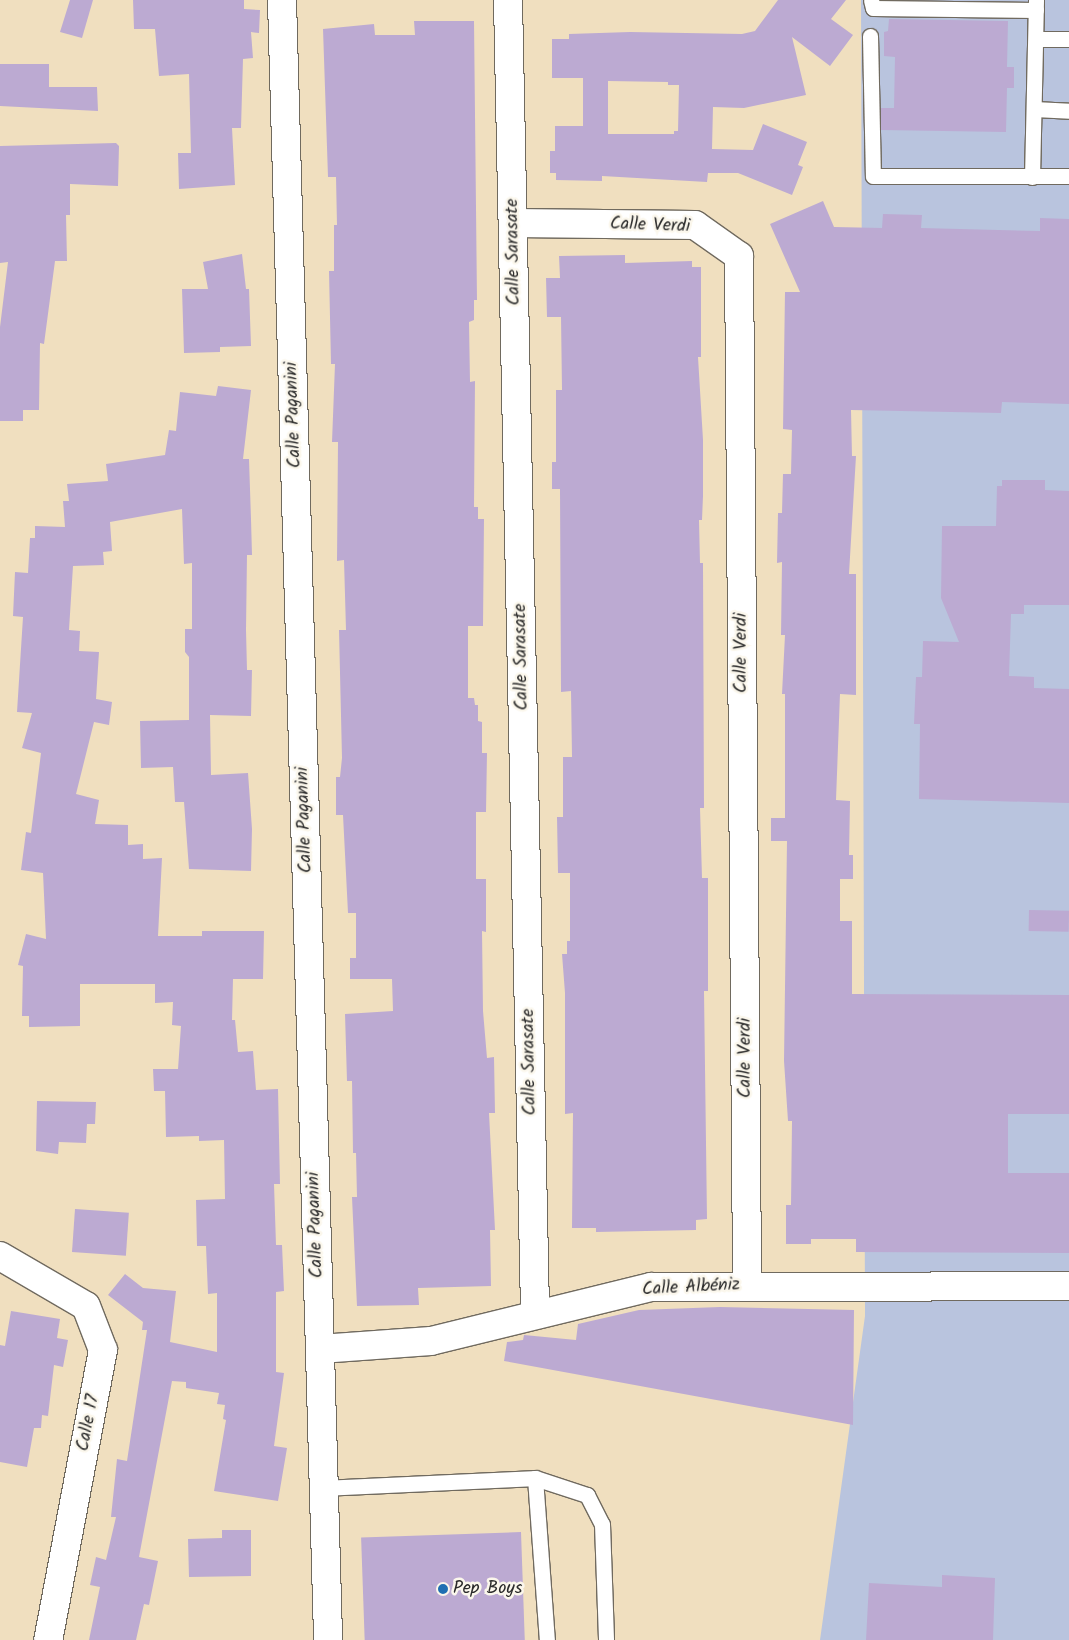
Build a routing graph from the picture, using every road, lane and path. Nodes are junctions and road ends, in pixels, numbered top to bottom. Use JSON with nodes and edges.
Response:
{"nodes":[{"id":1,"x":282,"y":0,"type":"edge"},
{"id":2,"x":508,"y":0,"type":"edge"},
{"id":3,"x":870,"y":0,"type":"edge"},
{"id":4,"x":1036,"y":5,"type":"edge"},
{"id":5,"x":870,"y":36,"type":"dead end"},
{"id":6,"x":1036,"y":39,"type":"junction"},
{"id":7,"x":1069,"y":39,"type":"edge"},
{"id":8,"x":1034,"y":109,"type":"junction"},
{"id":9,"x":1069,"y":111,"type":"edge"},
{"id":10,"x":1069,"y":176,"type":"edge"},
{"id":11,"x":1032,"y":177,"type":"junction"},
{"id":12,"x":514,"y":224,"type":"junction"},
{"id":13,"x":0,"y":1256,"type":"edge"},
{"id":14,"x":748,"y":1284,"type":"junction"},
{"id":15,"x":1069,"y":1286,"type":"edge"},
{"id":16,"x":535,"y":1313,"type":"junction"},
{"id":17,"x":320,"y":1349,"type":"junction"},
{"id":18,"x":536,"y":1478,"type":"junction"},
{"id":19,"x":324,"y":1488,"type":"junction"},
{"id":20,"x":48,"y":1640,"type":"edge"},
{"id":21,"x":328,"y":1640,"type":"edge"},
{"id":22,"x":547,"y":1640,"type":"edge"},
{"id":23,"x":606,"y":1640,"type":"edge"}],
"edges":[{"from":1,"to":17,"type":"street","name":"Calle Paganini"},
{"from":2,"to":12,"type":"street","name":"Calle Sarasate"},
{"from":3,"to":4,"type":"lane"},
{"from":4,"to":6,"type":"lane"},
{"from":5,"to":11,"type":"lane"},
{"from":6,"to":7,"type":"lane"},
{"from":6,"to":8,"type":"lane"},
{"from":8,"to":9,"type":"lane"},
{"from":8,"to":11,"type":"lane"},
{"from":10,"to":11,"type":"lane"},
{"from":12,"to":14,"type":"street","name":"Calle Verdi"},
{"from":12,"to":16,"type":"street","name":"Calle Sarasate"},
{"from":13,"to":20,"type":"street","name":"Calle 17"},
{"from":14,"to":15,"type":"street","name":"Calle Albéniz"},
{"from":14,"to":16,"type":"street","name":"Calle Albéniz"},
{"from":16,"to":17,"type":"street","name":"Calle Albéniz"},
{"from":17,"to":19,"type":"street","name":"Calle Paganini"},
{"from":18,"to":19,"type":"lane"},
{"from":18,"to":22,"type":"lane"},
{"from":18,"to":23,"type":"lane"},
{"from":19,"to":21,"type":"street","name":"Calle Paganini"}]}
